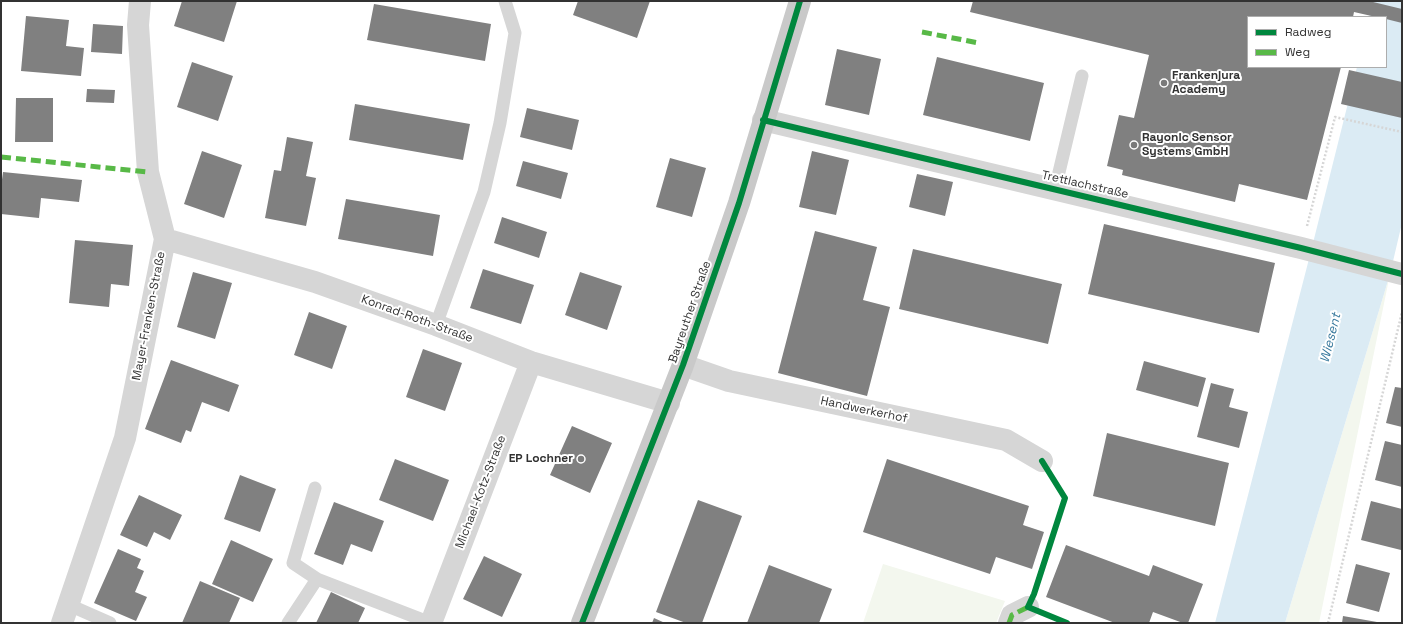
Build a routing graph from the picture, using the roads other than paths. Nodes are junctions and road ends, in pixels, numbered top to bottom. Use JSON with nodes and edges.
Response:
{"nodes":[{"id":1,"x":140,"y":1,"type":"edge"},
{"id":2,"x":504,"y":1,"type":"edge"},
{"id":3,"x":800,"y":1,"type":"edge"},
{"id":4,"x":1082,"y":76,"type":"dead end"},
{"id":5,"x":763,"y":120,"type":"junction"},
{"id":6,"x":1055,"y":189,"type":"junction"},
{"id":7,"x":165,"y":238,"type":"junction"},
{"id":8,"x":1402,"y":274,"type":"edge"},
{"id":9,"x":436,"y":325,"type":"junction"},
{"id":10,"x":531,"y":362,"type":"junction"},
{"id":11,"x":683,"y":365,"type":"junction"},
{"id":12,"x":669,"y":403,"type":"junction"},
{"id":13,"x":1042,"y":461,"type":"dead end"},
{"id":14,"x":315,"y":488,"type":"dead end"},
{"id":15,"x":317,"y":579,"type":"junction"},
{"id":16,"x":1028,"y":608,"type":"dead end"},
{"id":17,"x":66,"y":614,"type":"edge"},
{"id":18,"x":110,"y":623,"type":"edge"},
{"id":19,"x":288,"y":623,"type":"edge"},
{"id":20,"x":431,"y":623,"type":"edge"},
{"id":21,"x":582,"y":623,"type":"edge"},
{"id":22,"x":1009,"y":623,"type":"edge"}],
"edges":[{"from":1,"to":7,"type":"street","name":"Mayer-Franken-Straße"},
{"from":2,"to":9,"type":"lane"},
{"from":3,"to":5,"type":"main road","name":"Bayreuther Straße"},
{"from":4,"to":6,"type":"lane"},
{"from":5,"to":6,"type":"street","name":"Trettlachstraße"},
{"from":5,"to":11,"type":"main road","name":"Bayreuther Straße"},
{"from":6,"to":8,"type":"street","name":"Trettlachstraße"},
{"from":7,"to":9,"type":"street","name":"Konrad-Roth-Straße"},
{"from":7,"to":17,"type":"street","name":"Mayer-Franken-Straße"},
{"from":9,"to":10,"type":"street","name":"Konrad-Roth-Straße"},
{"from":10,"to":12,"type":"street","name":"Konrad-Roth-Straße"},
{"from":10,"to":20,"type":"street","name":"Michael-Kotz-Straße"},
{"from":11,"to":12,"type":"main road","name":"Bayreuther Straße"},
{"from":11,"to":13,"type":"street","name":"Handwerkerhof"},
{"from":12,"to":21,"type":"main road","name":"Bayreuther Straße"},
{"from":14,"to":15,"type":"lane"},
{"from":15,"to":19,"type":"lane"},
{"from":15,"to":20,"type":"lane"},
{"from":16,"to":22,"type":"street"},
{"from":17,"to":18,"type":"lane"}]}
